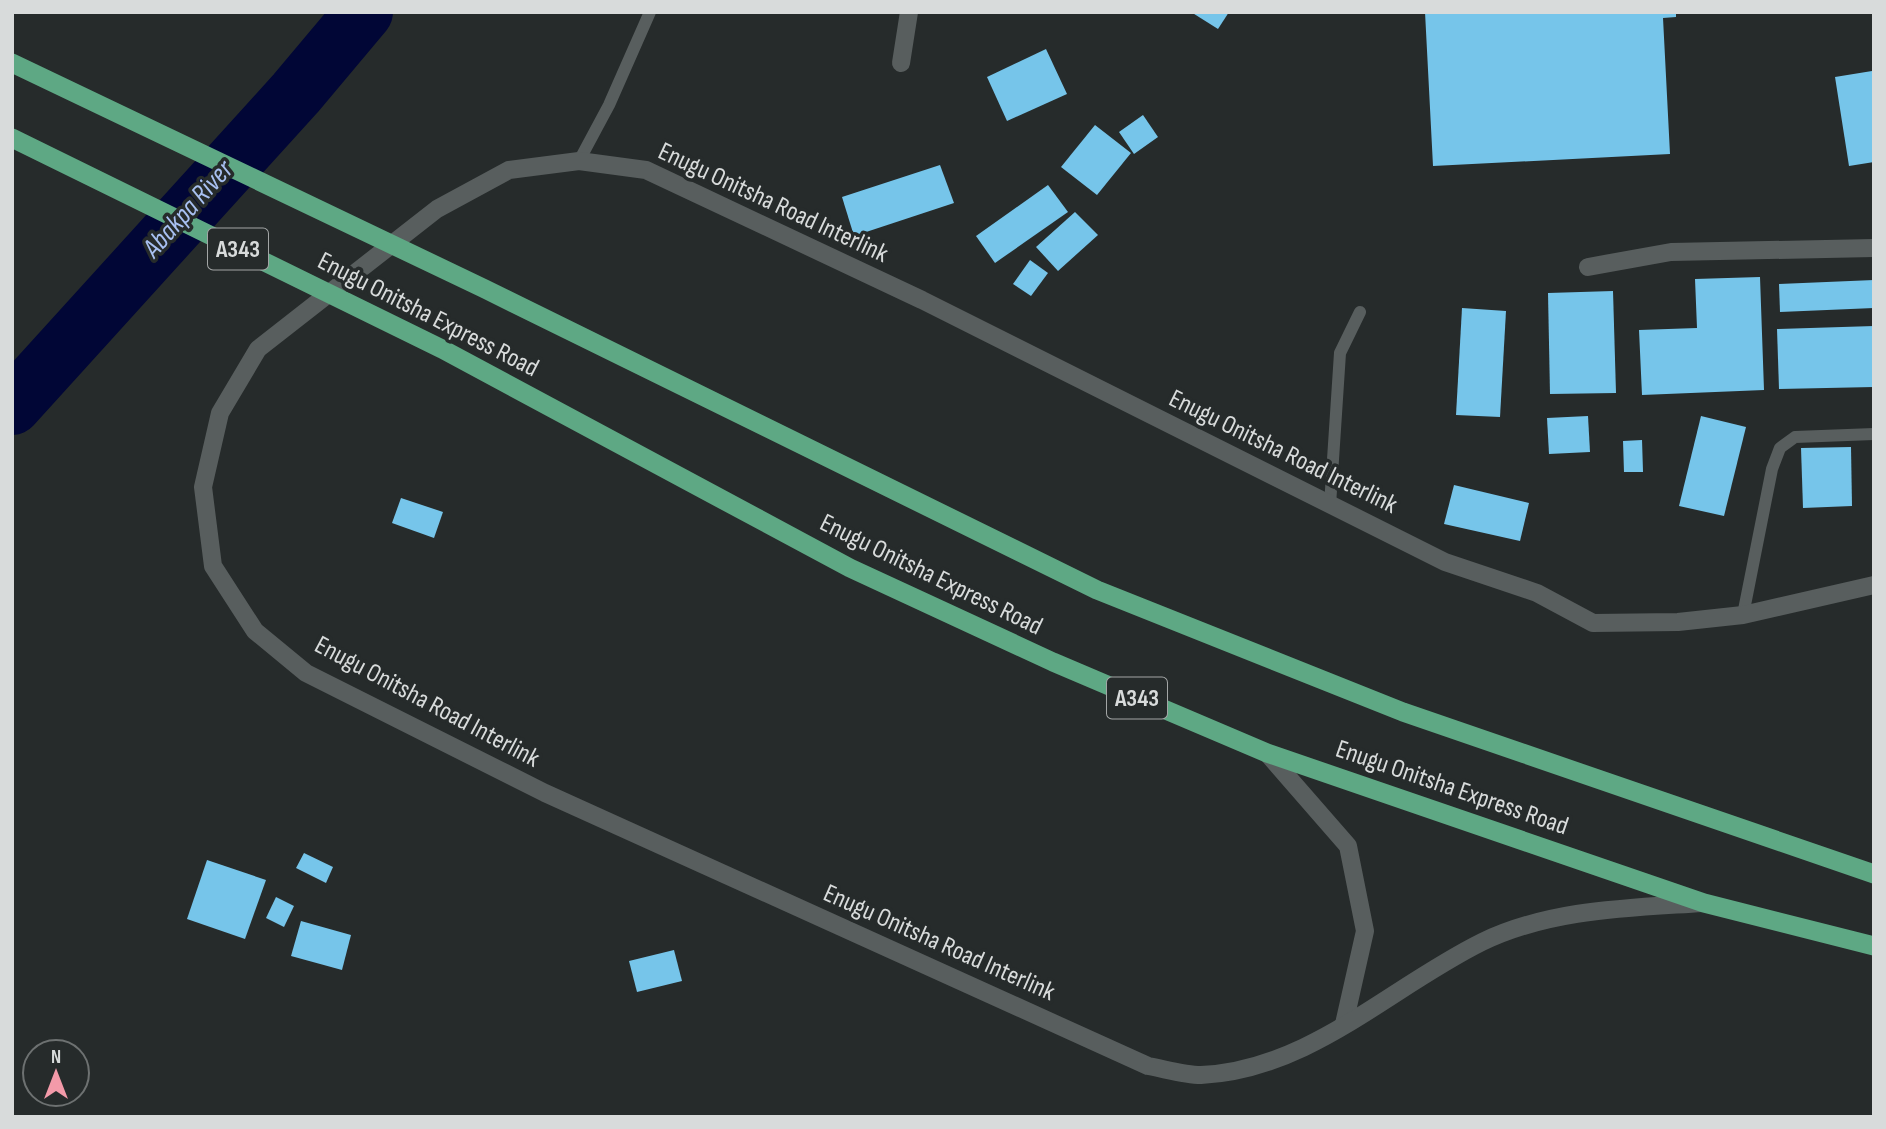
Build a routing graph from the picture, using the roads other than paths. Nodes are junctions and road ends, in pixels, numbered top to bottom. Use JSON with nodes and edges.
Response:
{"nodes":[{"id":1,"x":650,"y":12,"type":"edge"},
{"id":2,"x":909,"y":12,"type":"edge"},
{"id":3,"x":901,"y":62,"type":"dead end"},
{"id":4,"x":12,"y":63,"type":"edge"},
{"id":5,"x":12,"y":138,"type":"edge"},
{"id":6,"x":579,"y":161,"type":"junction"},
{"id":7,"x":1874,"y":248,"type":"edge"},
{"id":8,"x":1588,"y":267,"type":"dead end"},
{"id":9,"x":1360,"y":312,"type":"dead end"},
{"id":10,"x":1874,"y":434,"type":"edge"},
{"id":11,"x":1330,"y":505,"type":"junction"},
{"id":12,"x":1874,"y":585,"type":"edge"},
{"id":13,"x":1743,"y":615,"type":"junction"},
{"id":14,"x":1267,"y":753,"type":"junction"},
{"id":15,"x":1874,"y":874,"type":"edge"},
{"id":16,"x":1704,"y":903,"type":"junction"},
{"id":17,"x":1874,"y":946,"type":"edge"},
{"id":18,"x":1345,"y":1024,"type":"junction"}],
"edges":[{"from":1,"to":6,"type":"lane"},
{"from":2,"to":3,"type":"street"},
{"from":4,"to":15,"type":"highway","name":"Enugu Onitsha Express Road","number":"A343"},
{"from":5,"to":14,"type":"highway","name":"Enugu Onitsha Express Road","number":"A343"},
{"from":6,"to":11,"type":"street","name":"Enugu Onitsha Road Interlink"},
{"from":6,"to":18,"type":"street","name":"Enugu Onitsha Road Interlink"},
{"from":7,"to":8,"type":"street"},
{"from":9,"to":11,"type":"lane"},
{"from":10,"to":13,"type":"lane"},
{"from":11,"to":13,"type":"street","name":"Enugu Onitsha Road Interlink"},
{"from":12,"to":13,"type":"street","name":"Enugu Onitsha Road Interlink"},
{"from":14,"to":16,"type":"highway","name":"Enugu Onitsha Express Road","number":"A343"},
{"from":14,"to":18,"type":"street"},
{"from":16,"to":17,"type":"highway","name":"Enugu Onitsha Express Road","number":"A343"},
{"from":16,"to":18,"type":"street","name":"Enugu Onitsha Road Interlink"}]}
